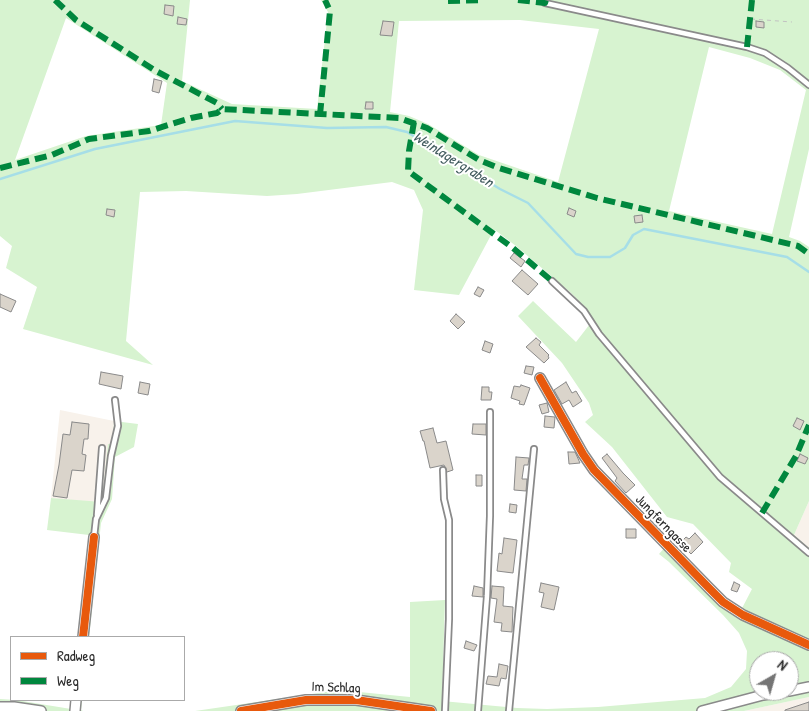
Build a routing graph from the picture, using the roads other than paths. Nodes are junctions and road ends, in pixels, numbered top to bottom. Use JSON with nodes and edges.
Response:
{"nodes":[{"id":1,"x":545,"y":3,"type":"dead end"},
{"id":2,"x":809,"y":85,"type":"edge"},
{"id":3,"x":552,"y":281,"type":"dead end"},
{"id":4,"x":540,"y":378,"type":"dead end"},
{"id":5,"x":115,"y":400,"type":"dead end"},
{"id":6,"x":490,"y":412,"type":"dead end"},
{"id":7,"x":102,"y":448,"type":"dead end"},
{"id":8,"x":534,"y":449,"type":"dead end"},
{"id":9,"x":443,"y":470,"type":"dead end"},
{"id":10,"x":96,"y":519,"type":"junction"},
{"id":11,"x":94,"y":537,"type":"joint"},
{"id":12,"x":809,"y":553,"type":"edge"},
{"id":13,"x":83,"y":636,"type":"edge"},
{"id":14,"x":809,"y":645,"type":"edge"},
{"id":15,"x":749,"y":699,"type":"edge"},
{"id":16,"x":0,"y":707,"type":"edge"},
{"id":17,"x":41,"y":711,"type":"edge"},
{"id":18,"x":241,"y":711,"type":"edge"},
{"id":19,"x":431,"y":711,"type":"edge"},
{"id":20,"x":445,"y":711,"type":"edge"},
{"id":21,"x":478,"y":711,"type":"edge"},
{"id":22,"x":509,"y":711,"type":"edge"},
{"id":23,"x":702,"y":711,"type":"edge"}],
"edges":[{"from":1,"to":2,"type":"lane"},
{"from":3,"to":12,"type":"lane"},
{"from":4,"to":14,"type":"street","name":"Jungferngasse"},
{"from":5,"to":10,"type":"lane"},
{"from":6,"to":21,"type":"lane"},
{"from":7,"to":10,"type":"lane"},
{"from":8,"to":22,"type":"lane"},
{"from":9,"to":20,"type":"lane"},
{"from":10,"to":11,"type":"lane"},
{"from":11,"to":13,"type":"street"},
{"from":15,"to":23,"type":"street"},
{"from":16,"to":17,"type":"street"},
{"from":18,"to":19,"type":"street","name":"Im Schlag"}]}
